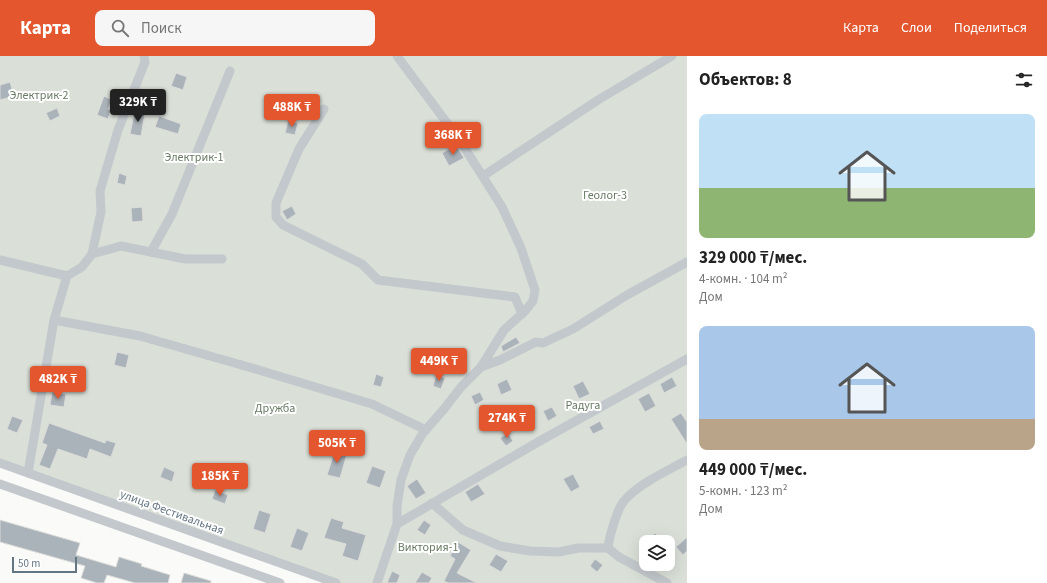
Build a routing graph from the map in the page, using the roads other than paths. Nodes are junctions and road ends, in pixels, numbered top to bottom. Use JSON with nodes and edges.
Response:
{"nodes":[{"id":1,"x":144,"y":56,"type":"edge"},
{"id":2,"x":397,"y":56,"type":"edge"},
{"id":3,"x":672,"y":56,"type":"edge"},
{"id":4,"x":230,"y":71,"type":"dead end"},
{"id":5,"x":324,"y":109,"type":"dead end"},
{"id":6,"x":483,"y":176,"type":"junction"},
{"id":7,"x":151,"y":252,"type":"junction"},
{"id":8,"x":92,"y":254,"type":"junction"},
{"id":9,"x":222,"y":259,"type":"dead end"},
{"id":10,"x":0,"y":260,"type":"edge"},
{"id":11,"x":687,"y":262,"type":"edge"},
{"id":12,"x":67,"y":276,"type":"junction"},
{"id":13,"x":522,"y":314,"type":"junction"},
{"id":14,"x":54,"y":320,"type":"junction"},
{"id":15,"x":687,"y":359,"type":"edge"},
{"id":16,"x":481,"y":367,"type":"junction"},
{"id":17,"x":426,"y":430,"type":"junction"},
{"id":18,"x":687,"y":460,"type":"edge"},
{"id":19,"x":0,"y":463,"type":"edge"},
{"id":20,"x":28,"y":473,"type":"junction"},
{"id":21,"x":0,"y":484,"type":"edge"},
{"id":22,"x":432,"y":503,"type":"junction"},
{"id":23,"x":397,"y":524,"type":"junction"},
{"id":24,"x":608,"y":548,"type":"junction"},
{"id":25,"x":280,"y":583,"type":"edge"},
{"id":26,"x":336,"y":583,"type":"edge"},
{"id":27,"x":377,"y":583,"type":"edge"},
{"id":28,"x":667,"y":583,"type":"edge"}],
"edges":[{"from":1,"to":8,"type":"street"},
{"from":2,"to":6,"type":"street"},
{"from":3,"to":6,"type":"street"},
{"from":4,"to":7,"type":"street"},
{"from":5,"to":13,"type":"street"},
{"from":6,"to":13,"type":"street"},
{"from":7,"to":8,"type":"street"},
{"from":7,"to":9,"type":"street"},
{"from":8,"to":12,"type":"street"},
{"from":10,"to":12,"type":"street"},
{"from":11,"to":16,"type":"street"},
{"from":12,"to":14,"type":"street"},
{"from":13,"to":16,"type":"street"},
{"from":14,"to":17,"type":"street"},
{"from":14,"to":20,"type":"street"},
{"from":15,"to":22,"type":"street"},
{"from":16,"to":17,"type":"street"},
{"from":17,"to":23,"type":"street"},
{"from":18,"to":24,"type":"street"},
{"from":19,"to":20,"type":"street","name":"улица Фестивальная"},
{"from":20,"to":26,"type":"street","name":"улица Фестивальная"},
{"from":21,"to":25,"type":"street"},
{"from":22,"to":23,"type":"street"},
{"from":22,"to":24,"type":"street"},
{"from":23,"to":27,"type":"street"},
{"from":24,"to":28,"type":"street"}]}
